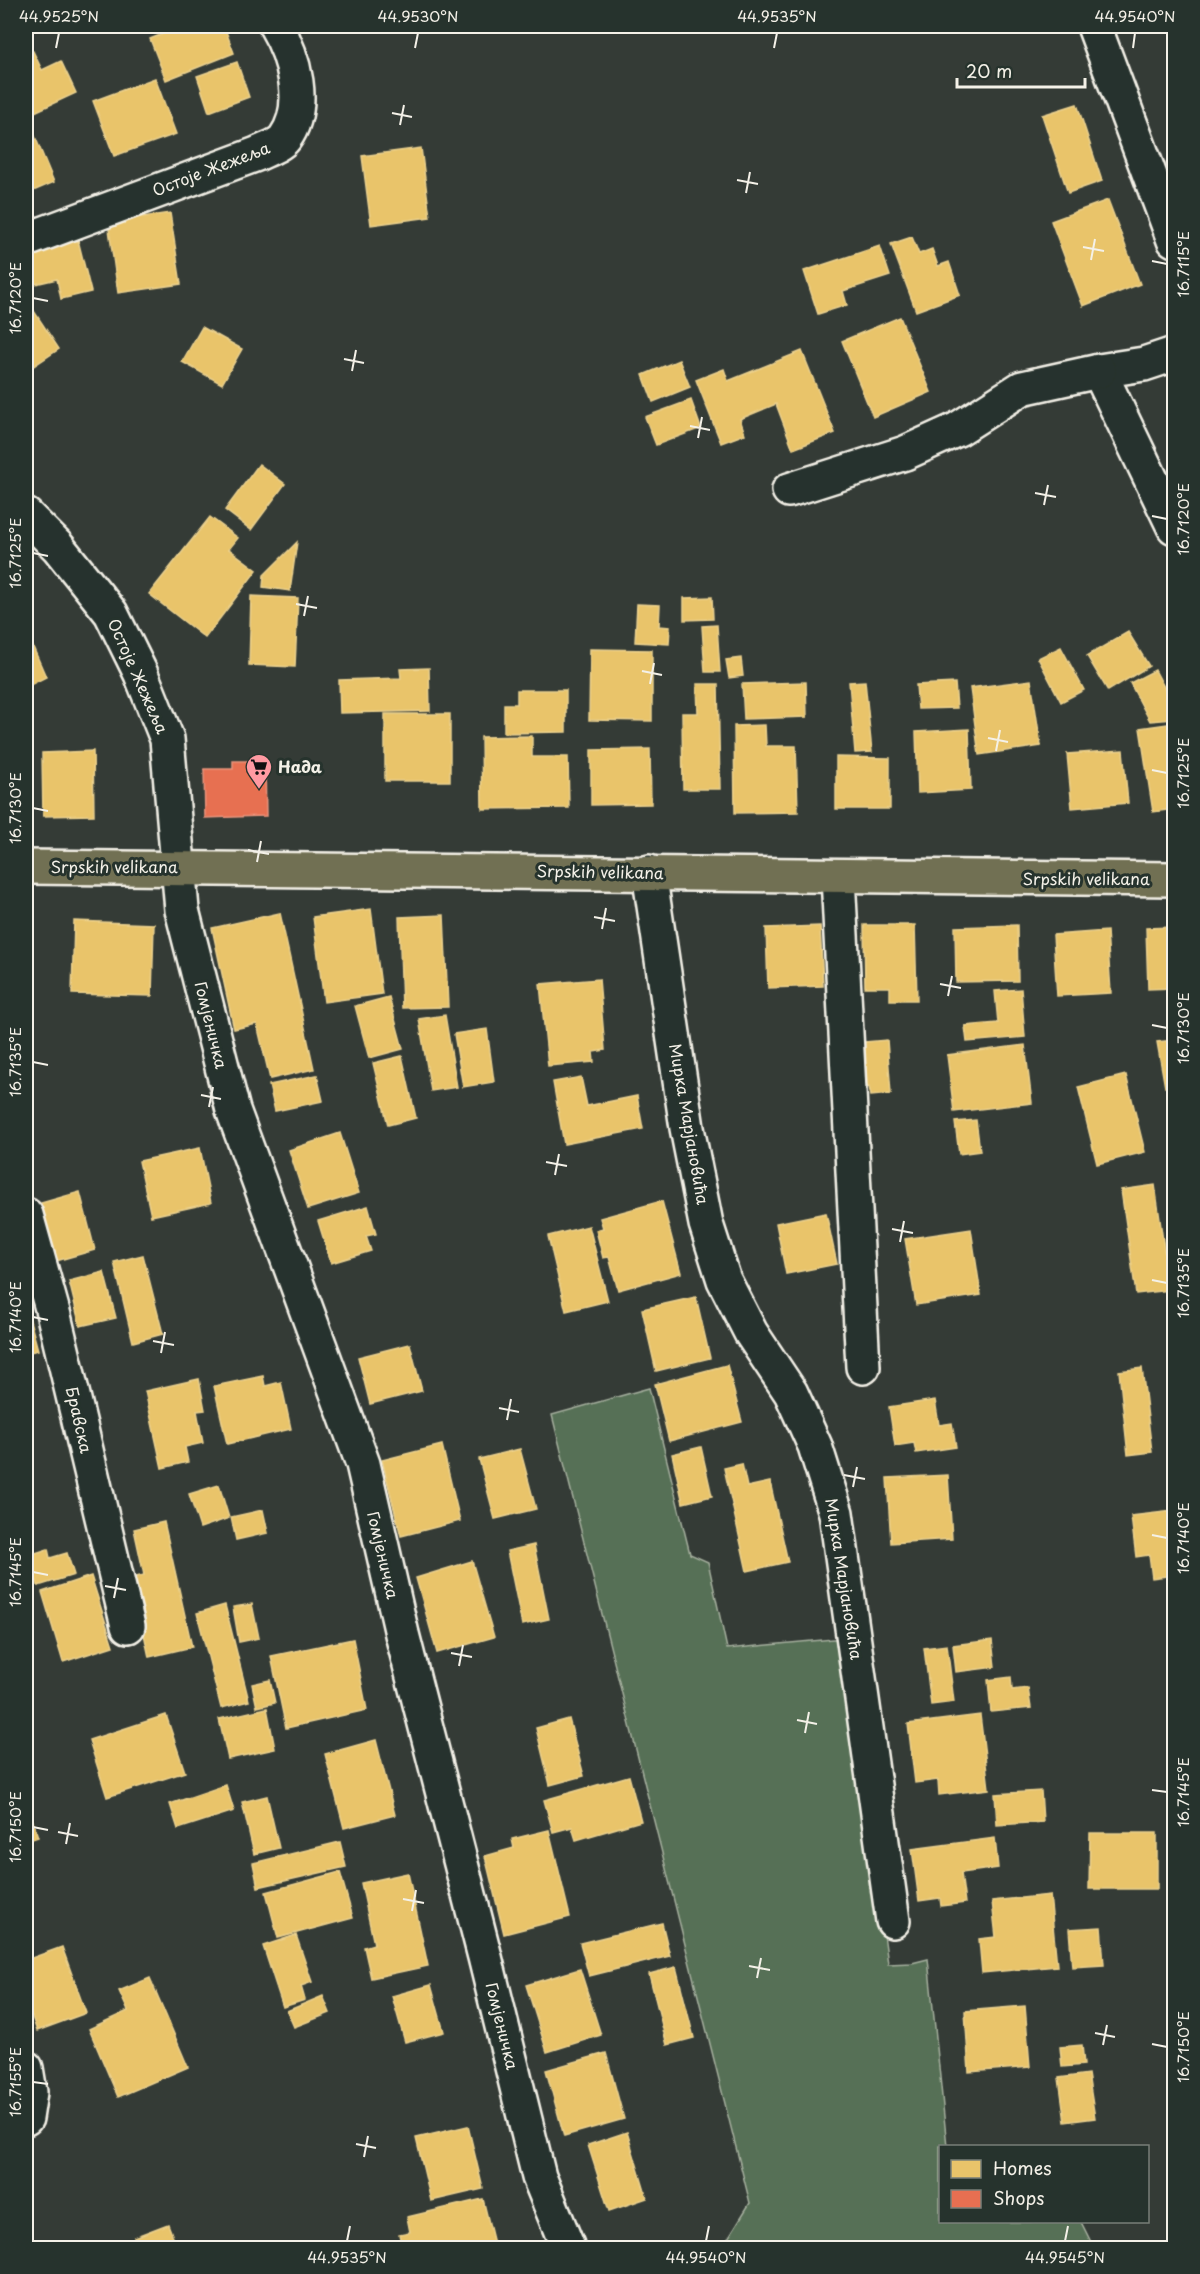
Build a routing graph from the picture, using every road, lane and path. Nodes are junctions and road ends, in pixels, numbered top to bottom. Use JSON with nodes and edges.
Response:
{"nodes":[{"id":1,"x":276,"y":26,"type":"edge"},
{"id":2,"x":1094,"y":26,"type":"edge"},
{"id":3,"x":26,"y":240,"type":"edge"},
{"id":4,"x":1174,"y":240,"type":"edge"},
{"id":5,"x":1174,"y":354,"type":"edge"},
{"id":6,"x":1099,"y":371,"type":"junction"},
{"id":7,"x":789,"y":490,"type":"dead end"},
{"id":8,"x":26,"y":515,"type":"edge"},
{"id":9,"x":1174,"y":527,"type":"edge"},
{"id":10,"x":26,"y":867,"type":"edge"},
{"id":11,"x":179,"y":868,"type":"junction"},
{"id":12,"x":649,"y":872,"type":"junction"},
{"id":13,"x":838,"y":876,"type":"junction"},
{"id":14,"x":1174,"y":879,"type":"edge"},
{"id":15,"x":26,"y":1215,"type":"edge"},
{"id":16,"x":863,"y":1367,"type":"dead end"},
{"id":17,"x":128,"y":1626,"type":"dead end"},
{"id":18,"x":893,"y":1921,"type":"dead end"},
{"id":19,"x":26,"y":2068,"type":"edge"},
{"id":20,"x":26,"y":2118,"type":"edge"},
{"id":21,"x":568,"y":2248,"type":"edge"}],
"edges":[{"from":1,"to":3,"type":"street","name":"Остоје Жежеља"},
{"from":2,"to":4,"type":"street"},
{"from":5,"to":6,"type":"street"},
{"from":6,"to":7,"type":"street"},
{"from":6,"to":9,"type":"street"},
{"from":8,"to":11,"type":"street","name":"Остоје Жежеља"},
{"from":10,"to":11,"type":"main road","name":"Srpskih velikana"},
{"from":11,"to":12,"type":"main road","name":"Srpskih velikana"},
{"from":11,"to":21,"type":"street","name":"Гомјеничка"},
{"from":12,"to":13,"type":"main road","name":"Srpskih velikana"},
{"from":12,"to":18,"type":"street","name":"Мирка Марјановића"},
{"from":13,"to":14,"type":"main road","name":"Srpskih velikana"},
{"from":13,"to":16,"type":"street"},
{"from":15,"to":17,"type":"street","name":"Бравска"},
{"from":19,"to":20,"type":"street"}]}
